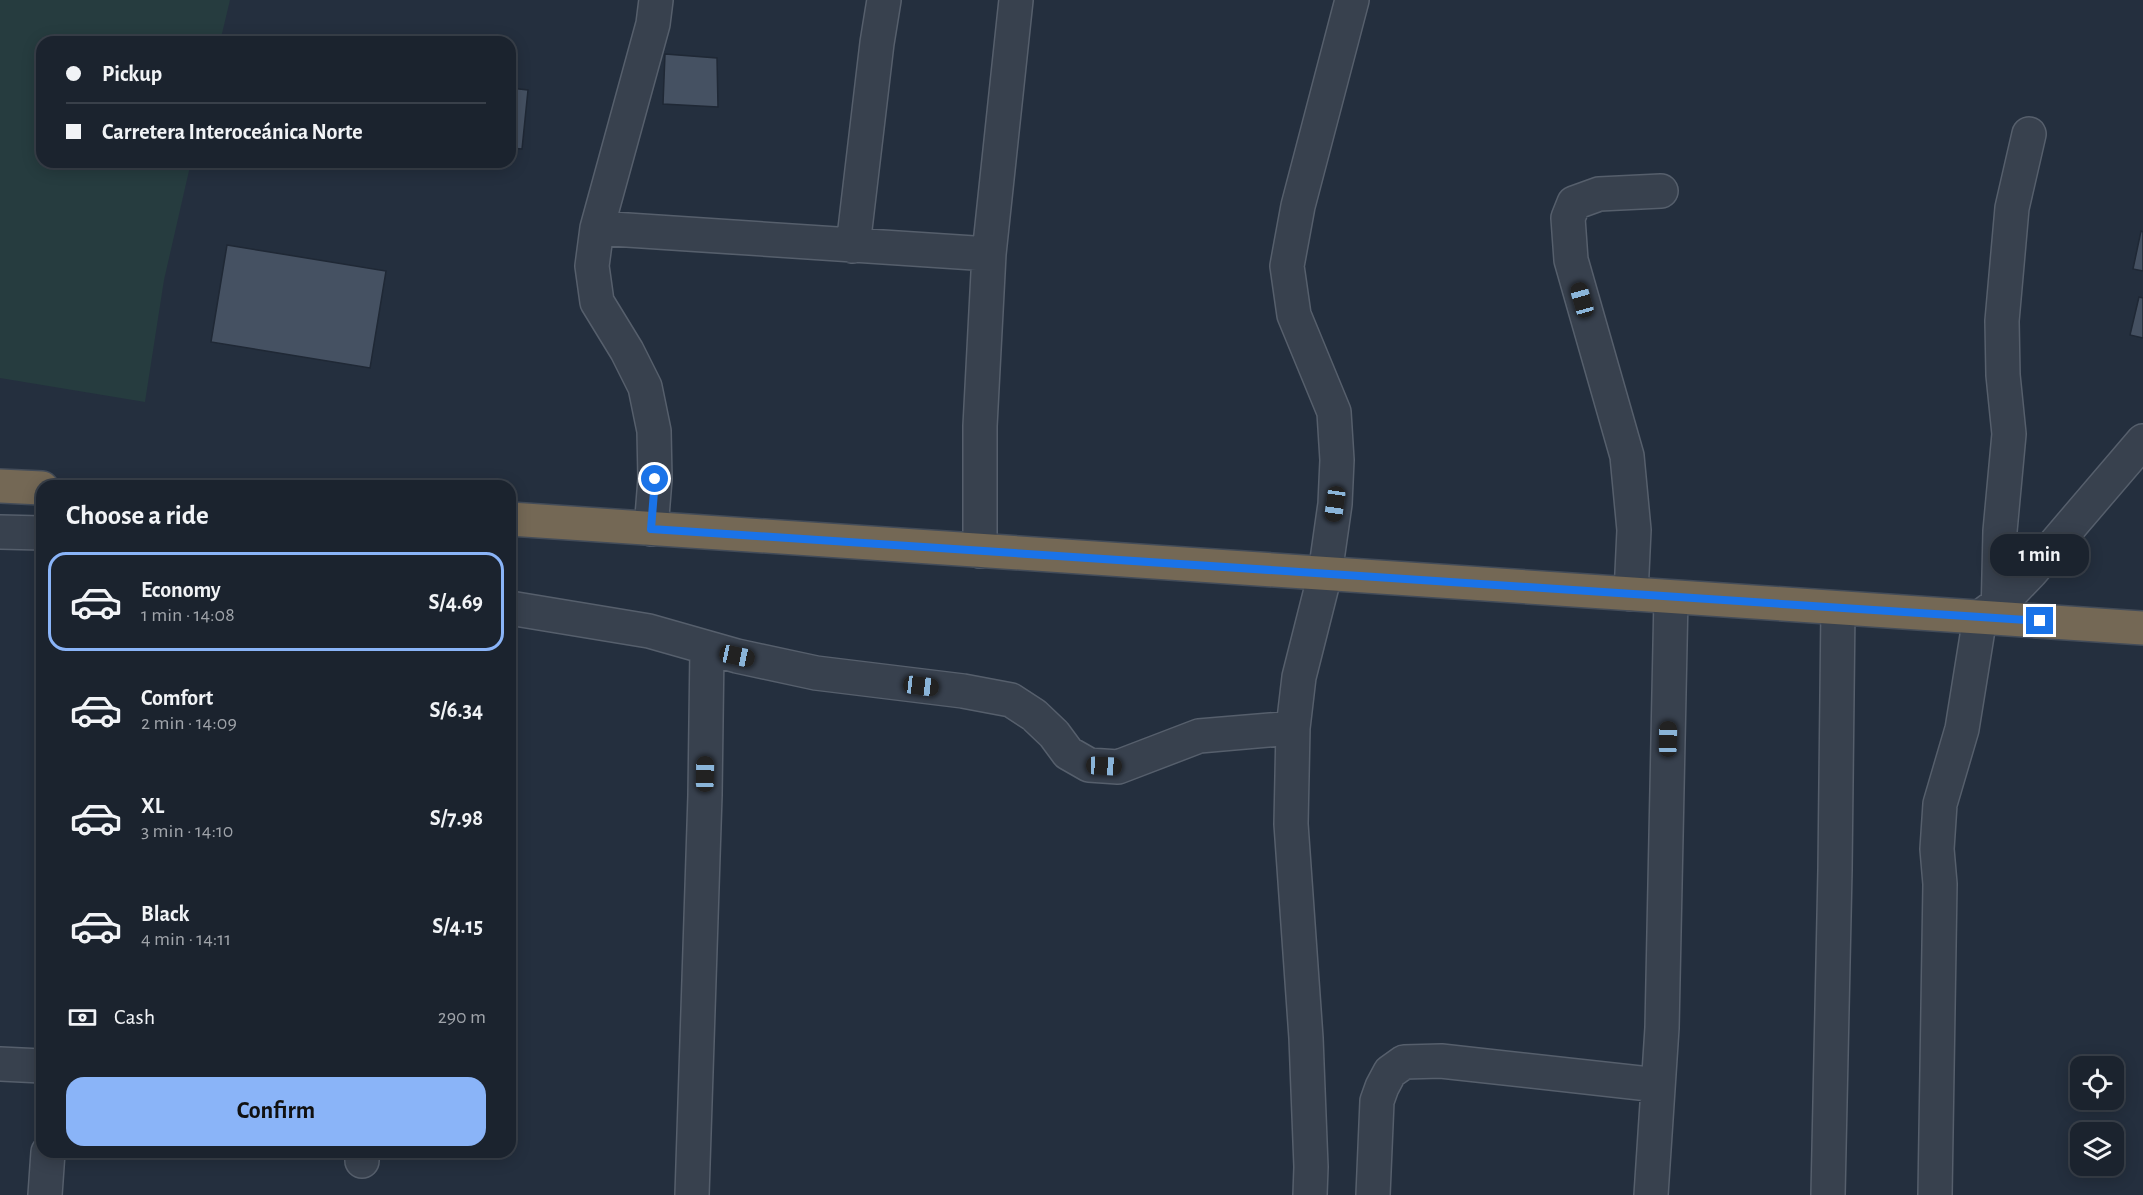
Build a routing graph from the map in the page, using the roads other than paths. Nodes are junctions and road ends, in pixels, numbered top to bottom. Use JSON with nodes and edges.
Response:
{"nodes":[{"id":1,"x":656,"y":0,"type":"edge"},
{"id":2,"x":884,"y":0,"type":"edge"},
{"id":3,"x":1016,"y":0,"type":"edge"},
{"id":4,"x":1352,"y":0,"type":"edge"},
{"id":5,"x":2029,"y":134,"type":"dead end"},
{"id":6,"x":1661,"y":191,"type":"dead end"},
{"id":7,"x":597,"y":228,"type":"junction"},
{"id":8,"x":853,"y":246,"type":"junction"},
{"id":9,"x":989,"y":254,"type":"junction"},
{"id":10,"x":2143,"y":441,"type":"edge"},
{"id":11,"x":0,"y":486,"type":"edge"},
{"id":12,"x":36,"y":488,"type":"edge"},
{"id":13,"x":516,"y":519,"type":"edge"},
{"id":14,"x":651,"y":529,"type":"junction"},
{"id":15,"x":0,"y":532,"type":"edge"},
{"id":16,"x":36,"y":533,"type":"edge"},
{"id":17,"x":980,"y":551,"type":"junction"},
{"id":18,"x":1325,"y":574,"type":"junction"},
{"id":19,"x":1631,"y":594,"type":"junction"},
{"id":20,"x":1671,"y":597,"type":"junction"},
{"id":21,"x":1838,"y":608,"type":"junction"},
{"id":22,"x":516,"y":609,"type":"edge"},
{"id":23,"x":1992,"y":613,"type":"junction"},
{"id":24,"x":2143,"y":628,"type":"edge"},
{"id":25,"x":707,"y":648,"type":"junction"},
{"id":26,"x":1293,"y":728,"type":"junction"},
{"id":27,"x":0,"y":1064,"type":"edge"},
{"id":28,"x":36,"y":1066,"type":"edge"},
{"id":29,"x":1658,"y":1085,"type":"junction"},
{"id":30,"x":48,"y":1158,"type":"edge"},
{"id":31,"x":45,"y":1195,"type":"edge"},
{"id":32,"x":692,"y":1195,"type":"edge"},
{"id":33,"x":1310,"y":1195,"type":"edge"},
{"id":34,"x":1373,"y":1195,"type":"edge"},
{"id":35,"x":1651,"y":1195,"type":"edge"},
{"id":36,"x":1828,"y":1195,"type":"edge"},
{"id":37,"x":1935,"y":1195,"type":"edge"}],
"edges":[{"from":1,"to":7,"type":"street"},
{"from":2,"to":8,"type":"street"},
{"from":3,"to":9,"type":"street"},
{"from":4,"to":18,"type":"street"},
{"from":5,"to":23,"type":"street"},
{"from":6,"to":19,"type":"street"},
{"from":7,"to":8,"type":"street"},
{"from":7,"to":14,"type":"street"},
{"from":8,"to":9,"type":"street"},
{"from":9,"to":17,"type":"street"},
{"from":10,"to":23,"type":"street"},
{"from":11,"to":12,"type":"highway"},
{"from":13,"to":14,"type":"highway"},
{"from":14,"to":17,"type":"highway"},
{"from":15,"to":16,"type":"street"},
{"from":17,"to":18,"type":"highway"},
{"from":18,"to":19,"type":"highway"},
{"from":18,"to":26,"type":"street"},
{"from":19,"to":20,"type":"highway"},
{"from":20,"to":21,"type":"highway"},
{"from":20,"to":29,"type":"street"},
{"from":21,"to":23,"type":"highway"},
{"from":21,"to":36,"type":"street"},
{"from":22,"to":25,"type":"street"},
{"from":23,"to":24,"type":"highway"},
{"from":23,"to":37,"type":"street"},
{"from":25,"to":26,"type":"street"},
{"from":25,"to":32,"type":"street"},
{"from":26,"to":33,"type":"street"},
{"from":27,"to":28,"type":"street"},
{"from":29,"to":34,"type":"street"},
{"from":29,"to":35,"type":"street"},
{"from":30,"to":31,"type":"street"}]}
